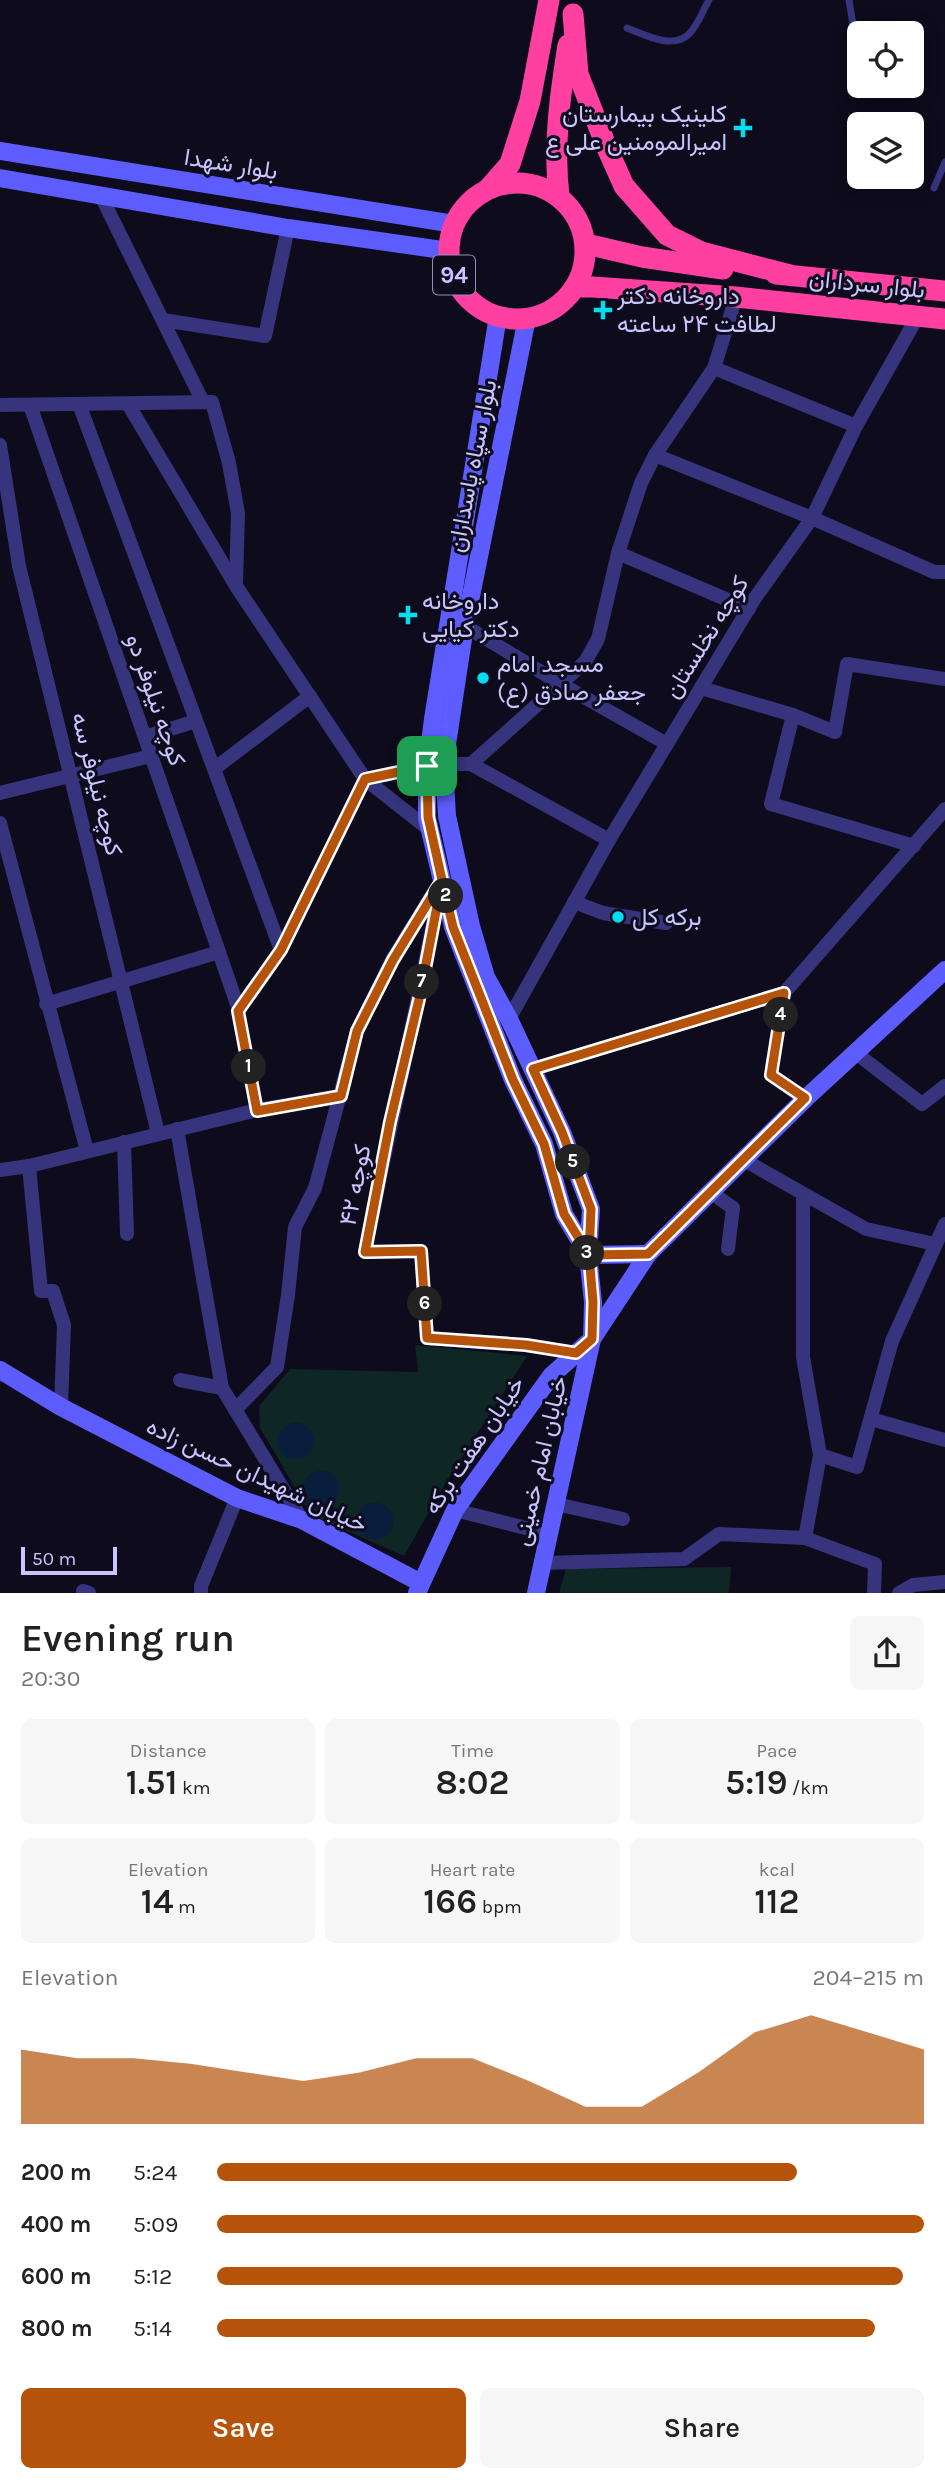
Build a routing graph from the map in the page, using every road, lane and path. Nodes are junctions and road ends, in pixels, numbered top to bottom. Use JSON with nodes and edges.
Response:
{"nodes":[{"id":1,"x":549,"y":0,"type":"edge"},
{"id":2,"x":709,"y":0,"type":"edge"},
{"id":3,"x":849,"y":0,"type":"edge"},
{"id":4,"x":574,"y":7,"type":"edge"},
{"id":5,"x":852,"y":21,"type":"edge"},
{"id":6,"x":627,"y":28,"type":"dead end"},
{"id":7,"x":0,"y":151,"type":"edge"},
{"id":8,"x":37,"y":157,"type":"junction"},
{"id":9,"x":945,"y":162,"type":"edge"},
{"id":10,"x":0,"y":178,"type":"edge"},
{"id":11,"x":32,"y":183,"type":"junction"},
{"id":12,"x":934,"y":188,"type":"dead end"},
{"id":13,"x":487,"y":189,"type":"junction"},
{"id":14,"x":100,"y":194,"type":"junction"},
{"id":15,"x":559,"y":196,"type":"junction"},
{"id":16,"x":454,"y":224,"type":"junction"},
{"id":17,"x":288,"y":228,"type":"junction"},
{"id":18,"x":586,"y":244,"type":"junction"},
{"id":19,"x":449,"y":251,"type":"junction"},
{"id":20,"x":642,"y":257,"type":"junction"},
{"id":21,"x":790,"y":275,"type":"junction"},
{"id":22,"x":575,"y":287,"type":"junction"},
{"id":23,"x":642,"y":290,"type":"junction"},
{"id":24,"x":945,"y":290,"type":"edge"},
{"id":25,"x":736,"y":297,"type":"junction"},
{"id":26,"x":919,"y":314,"type":"junction"},
{"id":27,"x":498,"y":316,"type":"junction"},
{"id":28,"x":527,"y":318,"type":"junction"},
{"id":29,"x":945,"y":319,"type":"edge"},
{"id":30,"x":163,"y":320,"type":"junction"},
{"id":31,"x":714,"y":368,"type":"junction"},
{"id":32,"x":203,"y":402,"type":"junction"},
{"id":33,"x":79,"y":404,"type":"junction"},
{"id":34,"x":128,"y":404,"type":"junction"},
{"id":35,"x":0,"y":405,"type":"edge"},
{"id":36,"x":30,"y":405,"type":"junction"},
{"id":37,"x":856,"y":426,"type":"junction"},
{"id":38,"x":0,"y":445,"type":"edge"},
{"id":39,"x":655,"y":455,"type":"junction"},
{"id":40,"x":812,"y":518,"type":"junction"},
{"id":41,"x":618,"y":552,"type":"junction"},
{"id":42,"x":945,"y":572,"type":"edge"},
{"id":43,"x":236,"y":586,"type":"junction"},
{"id":44,"x":749,"y":609,"type":"junction"},
{"id":45,"x":465,"y":626,"type":"junction"},
{"id":46,"x":945,"y":679,"type":"edge"},
{"id":47,"x":561,"y":684,"type":"junction"},
{"id":48,"x":701,"y":688,"type":"junction"},
{"id":49,"x":310,"y":696,"type":"junction"},
{"id":50,"x":793,"y":715,"type":"junction"},
{"id":51,"x":196,"y":721,"type":"junction"},
{"id":52,"x":145,"y":737,"type":"junction"},
{"id":53,"x":667,"y":744,"type":"junction"},
{"id":54,"x":151,"y":756,"type":"junction"},
{"id":55,"x":471,"y":764,"type":"junction"},
{"id":56,"x":436,"y":765,"type":"junction"},
{"id":57,"x":214,"y":769,"type":"junction"},
{"id":58,"x":71,"y":775,"type":"junction"},
{"id":59,"x":365,"y":779,"type":"junction"},
{"id":60,"x":0,"y":793,"type":"edge"},
{"id":61,"x":945,"y":809,"type":"edge"},
{"id":62,"x":0,"y":825,"type":"edge"},
{"id":63,"x":430,"y":831,"type":"junction"},
{"id":64,"x":609,"y":840,"type":"junction"},
{"id":65,"x":914,"y":846,"type":"junction"},
{"id":66,"x":442,"y":880,"type":"junction"},
{"id":67,"x":574,"y":902,"type":"junction"},
{"id":68,"x":666,"y":923,"type":"dead end"},
{"id":69,"x":281,"y":950,"type":"junction"},
{"id":70,"x":219,"y":952,"type":"junction"},
{"id":71,"x":945,"y":970,"type":"edge"},
{"id":72,"x":122,"y":980,"type":"junction"},
{"id":73,"x":784,"y":993,"type":"junction"},
{"id":74,"x":46,"y":1004,"type":"junction"},
{"id":75,"x":239,"y":1010,"type":"junction"},
{"id":76,"x":509,"y":1019,"type":"junction"},
{"id":77,"x":856,"y":1053,"type":"junction"},
{"id":78,"x":533,"y":1069,"type":"junction"},
{"id":79,"x":945,"y":1086,"type":"edge"},
{"id":80,"x":341,"y":1096,"type":"junction"},
{"id":81,"x":805,"y":1098,"type":"junction"},
{"id":82,"x":257,"y":1111,"type":"junction"},
{"id":83,"x":177,"y":1129,"type":"junction"},
{"id":84,"x":158,"y":1133,"type":"junction"},
{"id":85,"x":124,"y":1142,"type":"junction"},
{"id":86,"x":87,"y":1151,"type":"junction"},
{"id":87,"x":744,"y":1160,"type":"junction"},
{"id":88,"x":29,"y":1166,"type":"junction"},
{"id":89,"x":0,"y":1170,"type":"edge"},
{"id":90,"x":712,"y":1193,"type":"junction"},
{"id":91,"x":803,"y":1196,"type":"junction"},
{"id":92,"x":945,"y":1224,"type":"edge"},
{"id":93,"x":127,"y":1234,"type":"dead end"},
{"id":94,"x":935,"y":1244,"type":"junction"},
{"id":95,"x":728,"y":1249,"type":"dead end"},
{"id":96,"x":648,"y":1254,"type":"junction"},
{"id":97,"x":589,"y":1255,"type":"junction"},
{"id":98,"x":592,"y":1339,"type":"junction"},
{"id":99,"x":576,"y":1353,"type":"junction"},
{"id":100,"x":0,"y":1370,"type":"edge"},
{"id":101,"x":180,"y":1380,"type":"dead end"},
{"id":102,"x":222,"y":1388,"type":"junction"},
{"id":103,"x":61,"y":1408,"type":"junction"},
{"id":104,"x":235,"y":1410,"type":"junction"},
{"id":105,"x":871,"y":1419,"type":"junction"},
{"id":106,"x":945,"y":1440,"type":"edge"},
{"id":107,"x":820,"y":1455,"type":"junction"},
{"id":108,"x":237,"y":1498,"type":"junction"},
{"id":109,"x":556,"y":1504,"type":"junction"},
{"id":110,"x":454,"y":1510,"type":"junction"},
{"id":111,"x":302,"y":1520,"type":"junction"},
{"id":112,"x":624,"y":1520,"type":"dead end"},
{"id":113,"x":549,"y":1534,"type":"junction"},
{"id":114,"x":804,"y":1538,"type":"junction"},
{"id":115,"x":542,"y":1563,"type":"junction"},
{"id":116,"x":945,"y":1581,"type":"edge"},
{"id":117,"x":419,"y":1588,"type":"edge"},
{"id":118,"x":201,"y":1593,"type":"edge"},
{"id":119,"x":536,"y":1593,"type":"edge"},
{"id":120,"x":874,"y":1593,"type":"edge"},
{"id":121,"x":899,"y":1593,"type":"edge"}],
"edges":[{"from":1,"to":13,"type":"highway","number":"94"},
{"from":2,"to":6,"type":"lane"},
{"from":3,"to":5,"type":"lane"},
{"from":4,"to":15,"type":"highway"},
{"from":4,"to":21,"type":"highway"},
{"from":7,"to":8,"type":"main road","name":"بلوار شهدا"},
{"from":8,"to":11,"type":"main road"},
{"from":8,"to":16,"type":"main road","name":"بلوار شهدا"},
{"from":9,"to":12,"type":"lane"},
{"from":10,"to":11,"type":"main road"},
{"from":11,"to":14,"type":"main road"},
{"from":13,"to":15,"type":"highway"},
{"from":13,"to":16,"type":"highway","number":"94"},
{"from":14,"to":17,"type":"main road"},
{"from":14,"to":30,"type":"street"},
{"from":15,"to":18,"type":"highway"},
{"from":16,"to":19,"type":"highway","number":"94"},
{"from":17,"to":19,"type":"main road"},
{"from":17,"to":30,"type":"street"},
{"from":18,"to":20,"type":"highway","name":"بلوار سرداران"},
{"from":18,"to":22,"type":"highway"},
{"from":19,"to":27,"type":"highway","number":"94"},
{"from":20,"to":21,"type":"highway","name":"بلوار سرداران"},
{"from":20,"to":23,"type":"highway"},
{"from":21,"to":24,"type":"highway","name":"بلوار سرداران"},
{"from":22,"to":23,"type":"highway","name":"بلوار سرداران"},
{"from":22,"to":28,"type":"highway","number":"94"},
{"from":23,"to":25,"type":"highway","name":"بلوار سرداران"},
{"from":25,"to":26,"type":"highway","name":"بلوار سرداران"},
{"from":25,"to":31,"type":"street"},
{"from":26,"to":29,"type":"highway","name":"بلوار سرداران"},
{"from":26,"to":37,"type":"street","name":"کوچه نخلستان"},
{"from":27,"to":28,"type":"highway","number":"94"},
{"from":27,"to":56,"type":"main road","name":"بلوار سپاه پاسداران"},
{"from":28,"to":45,"type":"main road","name":"بلوار سپاه پاسداران"},
{"from":30,"to":32,"type":"street"},
{"from":31,"to":37,"type":"street"},
{"from":31,"to":39,"type":"street"},
{"from":32,"to":34,"type":"street"},
{"from":32,"to":43,"type":"street"},
{"from":33,"to":34,"type":"street"},
{"from":33,"to":36,"type":"street"},
{"from":33,"to":51,"type":"street"},
{"from":34,"to":43,"type":"street"},
{"from":35,"to":36,"type":"street"},
{"from":36,"to":52,"type":"street","name":"کوچه نیلوفر دو"},
{"from":37,"to":40,"type":"street","name":"کوچه نخلستان"},
{"from":38,"to":58,"type":"street","name":"کوچه نیلوفر سه"},
{"from":39,"to":40,"type":"street"},
{"from":39,"to":41,"type":"street"},
{"from":40,"to":42,"type":"street"},
{"from":40,"to":44,"type":"street","name":"کوچه نخلستان"},
{"from":41,"to":44,"type":"street"},
{"from":41,"to":47,"type":"street"},
{"from":43,"to":49,"type":"street"},
{"from":44,"to":48,"type":"street","name":"کوچه نخلستان"},
{"from":45,"to":47,"type":"street"},
{"from":45,"to":56,"type":"main road","name":"بلوار سپاه پاسداران"},
{"from":46,"to":50,"type":"street"},
{"from":47,"to":53,"type":"street"},
{"from":47,"to":55,"type":"street"},
{"from":48,"to":50,"type":"street"},
{"from":48,"to":53,"type":"street","name":"کوچه نخلستان"},
{"from":49,"to":57,"type":"street"},
{"from":49,"to":59,"type":"street"},
{"from":50,"to":65,"type":"street"},
{"from":51,"to":52,"type":"street"},
{"from":51,"to":57,"type":"street"},
{"from":52,"to":54,"type":"street","name":"کوچه نیلوفر دو"},
{"from":53,"to":64,"type":"street","name":"کوچه نخلستان"},
{"from":54,"to":58,"type":"street"},
{"from":54,"to":70,"type":"street","name":"کوچه نیلوفر دو"},
{"from":55,"to":56,"type":"street"},
{"from":55,"to":64,"type":"street"},
{"from":56,"to":59,"type":"street"},
{"from":56,"to":63,"type":"main road","name":"بلوار سپاه پاسداران"},
{"from":56,"to":76,"type":"main road","name":"بلوار سپاه پاسداران"},
{"from":57,"to":69,"type":"street"},
{"from":58,"to":60,"type":"street"},
{"from":58,"to":72,"type":"street","name":"کوچه نیلوفر سه"},
{"from":59,"to":63,"type":"street"},
{"from":59,"to":69,"type":"street"},
{"from":61,"to":65,"type":"street"},
{"from":62,"to":74,"type":"street"},
{"from":63,"to":66,"type":"main road","name":"بلوار سپاه پاسداران"},
{"from":64,"to":67,"type":"street","name":"کوچه نخلستان"},
{"from":65,"to":73,"type":"street"},
{"from":66,"to":80,"type":"street"},
{"from":66,"to":97,"type":"main road","name":"بلوار سپاه پاسداران"},
{"from":66,"to":99,"type":"street","name":"کوچه ۴۲"},
{"from":67,"to":68,"type":"street"},
{"from":67,"to":76,"type":"street","name":"کوچه نخلستان"},
{"from":69,"to":75,"type":"street"},
{"from":70,"to":72,"type":"street"},
{"from":70,"to":75,"type":"street","name":"کوچه نیلوفر دو"},
{"from":71,"to":77,"type":"main road"},
{"from":72,"to":74,"type":"street"},
{"from":72,"to":84,"type":"street","name":"کوچه نیلوفر سه"},
{"from":73,"to":78,"type":"street"},
{"from":73,"to":81,"type":"street"},
{"from":74,"to":86,"type":"street"},
{"from":75,"to":82,"type":"street","name":"کوچه نیلوفر دو"},
{"from":76,"to":78,"type":"main road","name":"بلوار سپاه پاسداران"},
{"from":77,"to":79,"type":"street"},
{"from":77,"to":81,"type":"main road"},
{"from":78,"to":97,"type":"main road","name":"بلوار سپاه پاسداران"},
{"from":80,"to":82,"type":"street"},
{"from":80,"to":104,"type":"street"},
{"from":81,"to":87,"type":"main road"},
{"from":82,"to":83,"type":"street"},
{"from":83,"to":84,"type":"street"},
{"from":83,"to":102,"type":"street"},
{"from":84,"to":85,"type":"street"},
{"from":85,"to":86,"type":"street"},
{"from":85,"to":93,"type":"street"},
{"from":86,"to":88,"type":"street"},
{"from":87,"to":90,"type":"main road"},
{"from":87,"to":91,"type":"street"},
{"from":88,"to":89,"type":"street"},
{"from":88,"to":103,"type":"street"},
{"from":90,"to":95,"type":"street"},
{"from":90,"to":96,"type":"main road"},
{"from":91,"to":94,"type":"street"},
{"from":91,"to":107,"type":"street"},
{"from":92,"to":94,"type":"street"},
{"from":94,"to":105,"type":"street"},
{"from":96,"to":97,"type":"main road"},
{"from":96,"to":98,"type":"main road"},
{"from":97,"to":98,"type":"main road","name":"خیابان امام خمینی"},
{"from":98,"to":99,"type":"main road","name":"خیابان هفت برکه"},
{"from":98,"to":109,"type":"main road","name":"خیابان امام خمینی"},
{"from":99,"to":110,"type":"main road","name":"خیابان هفت برکه"},
{"from":100,"to":103,"type":"main road","name":"خیابان شهیدان حسن زاده"},
{"from":101,"to":102,"type":"street"},
{"from":102,"to":104,"type":"street"},
{"from":103,"to":108,"type":"main road","name":"خیابان شهیدان حسن زاده"},
{"from":104,"to":111,"type":"street"},
{"from":105,"to":106,"type":"street"},
{"from":105,"to":107,"type":"street"},
{"from":107,"to":114,"type":"street"},
{"from":108,"to":111,"type":"main road","name":"خیابان شهیدان حسن زاده"},
{"from":108,"to":118,"type":"street"},
{"from":109,"to":112,"type":"street"},
{"from":109,"to":113,"type":"main road","name":"خیابان امام خمینی"},
{"from":110,"to":113,"type":"street"},
{"from":110,"to":117,"type":"main road","name":"خیابان هفت برکه"},
{"from":111,"to":117,"type":"main road","name":"خیابان شهیدان حسن زاده"},
{"from":113,"to":115,"type":"main road","name":"خیابان امام خمینی"},
{"from":114,"to":115,"type":"street"},
{"from":114,"to":120,"type":"street"},
{"from":115,"to":119,"type":"main road","name":"خیابان امام خمینی"},
{"from":116,"to":121,"type":"street"}]}
